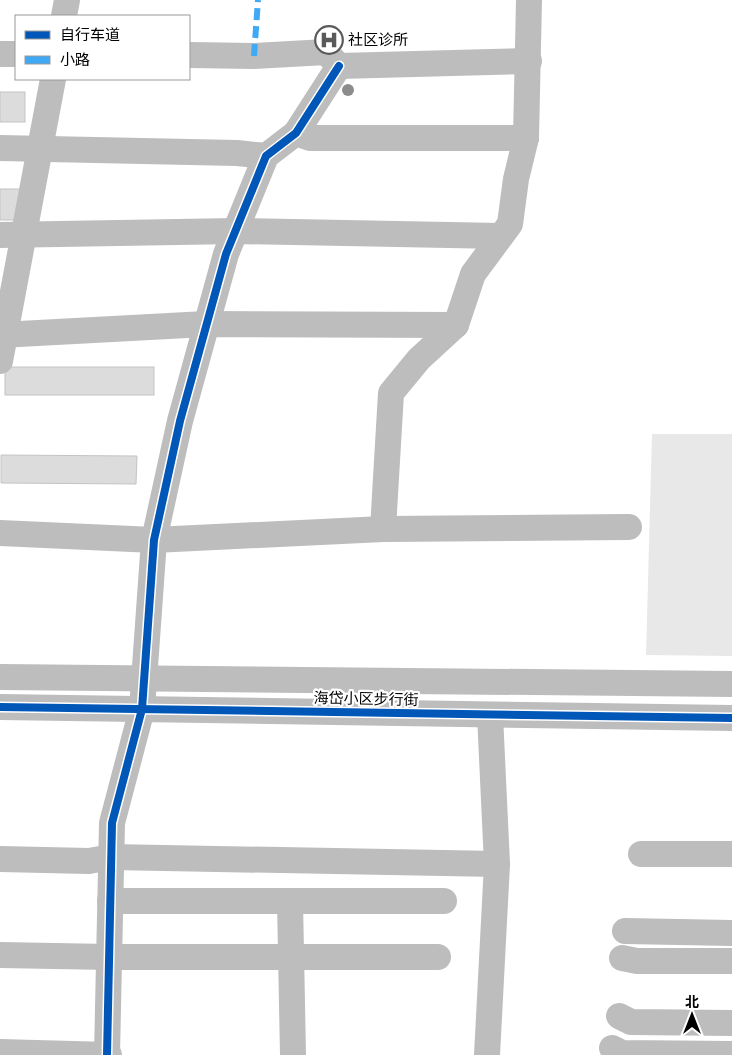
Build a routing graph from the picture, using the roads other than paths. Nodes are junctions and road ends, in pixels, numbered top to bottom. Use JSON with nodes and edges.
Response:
{"nodes":[{"id":1,"x":67,"y":0,"type":"edge"},
{"id":2,"x":529,"y":0,"type":"edge"},
{"id":3,"x":64,"y":15,"type":"edge"},
{"id":4,"x":0,"y":54,"type":"edge"},
{"id":5,"x":15,"y":54,"type":"edge"},
{"id":6,"x":190,"y":55,"type":"edge"},
{"id":7,"x":529,"y":61,"type":"junction"},
{"id":8,"x":339,"y":66,"type":"junction"},
{"id":9,"x":53,"y":80,"type":"edge"},
{"id":10,"x":296,"y":133,"type":"junction"},
{"id":11,"x":526,"y":138,"type":"junction"},
{"id":12,"x":0,"y":148,"type":"edge"},
{"id":13,"x":40,"y":149,"type":"junction"},
{"id":14,"x":266,"y":156,"type":"junction"},
{"id":15,"x":236,"y":231,"type":"junction"},
{"id":16,"x":12,"y":234,"type":"edge"},
{"id":17,"x":501,"y":236,"type":"junction"},
{"id":18,"x":206,"y":324,"type":"junction"},
{"id":19,"x":456,"y":325,"type":"junction"},
{"id":20,"x":3,"y":334,"type":"edge"},
{"id":21,"x":0,"y":361,"type":"edge"},
{"id":22,"x":629,"y":527,"type":"dead end"},
{"id":23,"x":383,"y":529,"type":"junction"},
{"id":24,"x":0,"y":533,"type":"edge"},
{"id":25,"x":154,"y":540,"type":"junction"},
{"id":26,"x":0,"y":677,"type":"edge"},
{"id":27,"x":146,"y":678,"type":"junction"},
{"id":28,"x":732,"y":684,"type":"edge"},
{"id":29,"x":0,"y":707,"type":"edge"},
{"id":30,"x":142,"y":709,"type":"junction"},
{"id":31,"x":490,"y":714,"type":"junction"},
{"id":32,"x":732,"y":718,"type":"edge"},
{"id":33,"x":641,"y":854,"type":"dead end"},
{"id":34,"x":732,"y":854,"type":"edge"},
{"id":35,"x":111,"y":857,"type":"junction"},
{"id":36,"x":0,"y":859,"type":"edge"},
{"id":37,"x":497,"y":864,"type":"junction"},
{"id":38,"x":110,"y":901,"type":"junction"},
{"id":39,"x":290,"y":901,"type":"junction"},
{"id":40,"x":444,"y":901,"type":"dead end"},
{"id":41,"x":625,"y":931,"type":"dead end"},
{"id":42,"x":732,"y":933,"type":"edge"},
{"id":43,"x":0,"y":955,"type":"edge"},
{"id":44,"x":109,"y":957,"type":"junction"},
{"id":45,"x":292,"y":957,"type":"junction"},
{"id":46,"x":438,"y":957,"type":"dead end"},
{"id":47,"x":622,"y":958,"type":"dead end"},
{"id":48,"x":732,"y":961,"type":"edge"},
{"id":49,"x":619,"y":1016,"type":"dead end"},
{"id":50,"x":732,"y":1023,"type":"edge"},
{"id":51,"x":612,"y":1048,"type":"dead end"},
{"id":52,"x":0,"y":1052,"type":"edge"},
{"id":53,"x":732,"y":1054,"type":"edge"},
{"id":54,"x":108,"y":1055,"type":"edge"},
{"id":55,"x":293,"y":1055,"type":"edge"},
{"id":56,"x":487,"y":1055,"type":"edge"}],
"edges":[{"from":1,"to":3,"type":"street"},
{"from":2,"to":7,"type":"street"},
{"from":4,"to":5,"type":"street"},
{"from":6,"to":8,"type":"street"},
{"from":7,"to":8,"type":"street"},
{"from":7,"to":11,"type":"street"},
{"from":8,"to":10,"type":"street"},
{"from":9,"to":13,"type":"street"},
{"from":10,"to":11,"type":"street"},
{"from":10,"to":14,"type":"street"},
{"from":11,"to":17,"type":"street"},
{"from":12,"to":13,"type":"street"},
{"from":13,"to":14,"type":"street"},
{"from":13,"to":16,"type":"street"},
{"from":14,"to":15,"type":"street"},
{"from":15,"to":16,"type":"street"},
{"from":15,"to":17,"type":"street"},
{"from":15,"to":18,"type":"street"},
{"from":16,"to":20,"type":"street"},
{"from":17,"to":19,"type":"street"},
{"from":18,"to":19,"type":"street"},
{"from":18,"to":20,"type":"street"},
{"from":18,"to":25,"type":"street"},
{"from":19,"to":23,"type":"street"},
{"from":20,"to":21,"type":"street"},
{"from":22,"to":23,"type":"street"},
{"from":23,"to":25,"type":"street"},
{"from":24,"to":25,"type":"street"},
{"from":25,"to":27,"type":"street"},
{"from":26,"to":27,"type":"street","name":"海岱小区步行街"},
{"from":27,"to":28,"type":"street","name":"海岱小区步行街"},
{"from":27,"to":30,"type":"street"},
{"from":29,"to":30,"type":"street","name":"海岱小区步行街"},
{"from":30,"to":31,"type":"street","name":"海岱小区步行街"},
{"from":30,"to":35,"type":"street"},
{"from":31,"to":32,"type":"street","name":"海岱小区步行街"},
{"from":31,"to":37,"type":"street"},
{"from":33,"to":34,"type":"street"},
{"from":35,"to":36,"type":"street"},
{"from":35,"to":37,"type":"street"},
{"from":35,"to":38,"type":"street"},
{"from":37,"to":56,"type":"street"},
{"from":38,"to":39,"type":"street"},
{"from":38,"to":44,"type":"street"},
{"from":39,"to":40,"type":"street"},
{"from":39,"to":45,"type":"street"},
{"from":41,"to":42,"type":"street"},
{"from":43,"to":44,"type":"street"},
{"from":44,"to":45,"type":"street"},
{"from":44,"to":54,"type":"street"},
{"from":45,"to":46,"type":"street"},
{"from":45,"to":55,"type":"street"},
{"from":47,"to":48,"type":"street"},
{"from":49,"to":50,"type":"street"},
{"from":51,"to":53,"type":"street"},
{"from":52,"to":54,"type":"street"}]}
